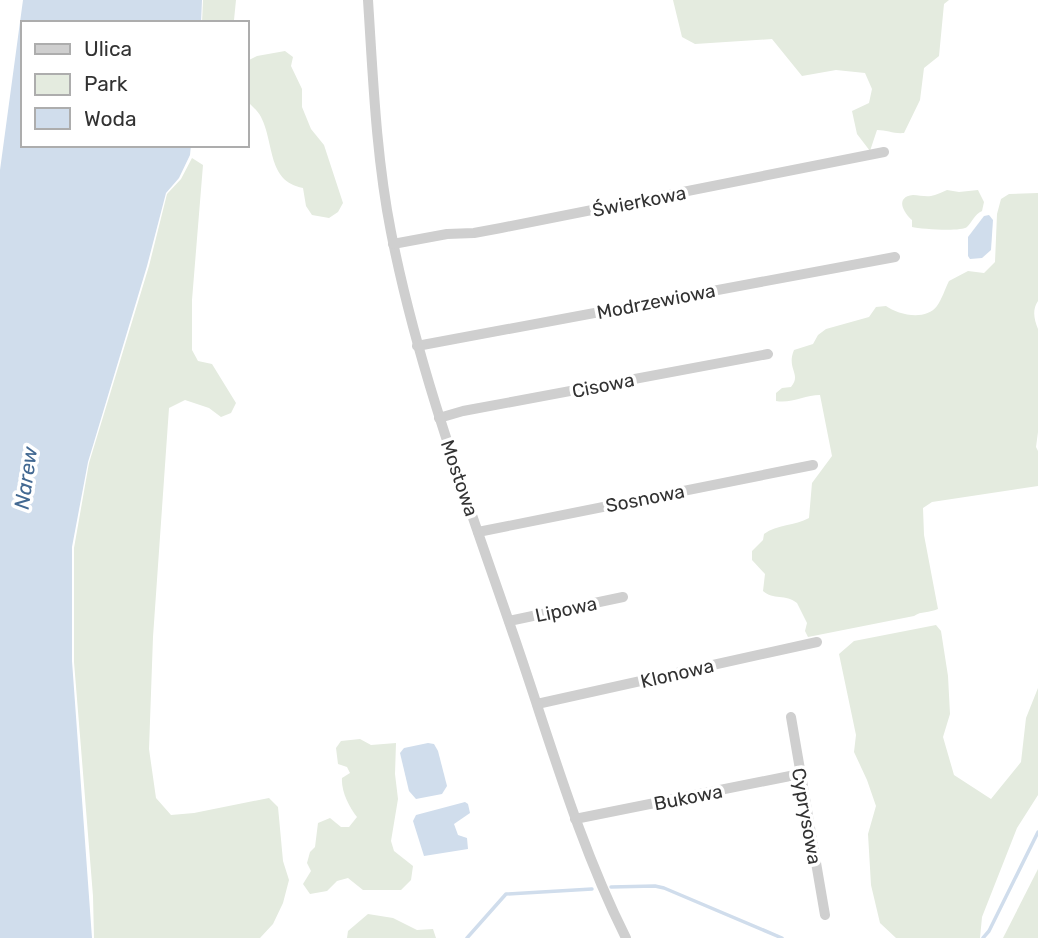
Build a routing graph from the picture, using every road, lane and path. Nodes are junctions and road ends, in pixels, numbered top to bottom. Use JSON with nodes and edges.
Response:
{"nodes":[{"id":1,"x":368,"y":0,"type":"edge"},
{"id":2,"x":884,"y":152,"type":"dead end"},
{"id":3,"x":393,"y":244,"type":"junction"},
{"id":4,"x":895,"y":257,"type":"dead end"},
{"id":5,"x":417,"y":346,"type":"junction"},
{"id":6,"x":768,"y":354,"type":"dead end"},
{"id":7,"x":439,"y":418,"type":"junction"},
{"id":8,"x":813,"y":465,"type":"dead end"},
{"id":9,"x":478,"y":532,"type":"junction"},
{"id":10,"x":623,"y":597,"type":"dead end"},
{"id":11,"x":509,"y":621,"type":"junction"},
{"id":12,"x":817,"y":642,"type":"dead end"},
{"id":13,"x":537,"y":704,"type":"junction"},
{"id":14,"x":791,"y":717,"type":"dead end"},
{"id":15,"x":800,"y":774,"type":"junction"},
{"id":16,"x":575,"y":819,"type":"junction"},
{"id":17,"x":825,"y":915,"type":"dead end"},
{"id":18,"x":626,"y":938,"type":"edge"}],
"edges":[{"from":1,"to":3,"type":"street","name":"Mostowa"},
{"from":2,"to":3,"type":"street","name":"Świerkowa"},
{"from":3,"to":5,"type":"street","name":"Mostowa"},
{"from":4,"to":5,"type":"street","name":"Modrzewiowa"},
{"from":5,"to":7,"type":"street","name":"Mostowa"},
{"from":6,"to":7,"type":"street","name":"Cisowa"},
{"from":7,"to":9,"type":"street","name":"Mostowa"},
{"from":8,"to":9,"type":"street","name":"Sosnowa"},
{"from":9,"to":11,"type":"street","name":"Mostowa"},
{"from":10,"to":11,"type":"street","name":"Lipowa"},
{"from":11,"to":13,"type":"street","name":"Mostowa"},
{"from":12,"to":13,"type":"street","name":"Klonowa"},
{"from":13,"to":16,"type":"street","name":"Mostowa"},
{"from":14,"to":15,"type":"street","name":"Cyprysowa"},
{"from":15,"to":16,"type":"street","name":"Bukowa"},
{"from":15,"to":17,"type":"street","name":"Cyprysowa"},
{"from":16,"to":18,"type":"street","name":"Mostowa"}]}
